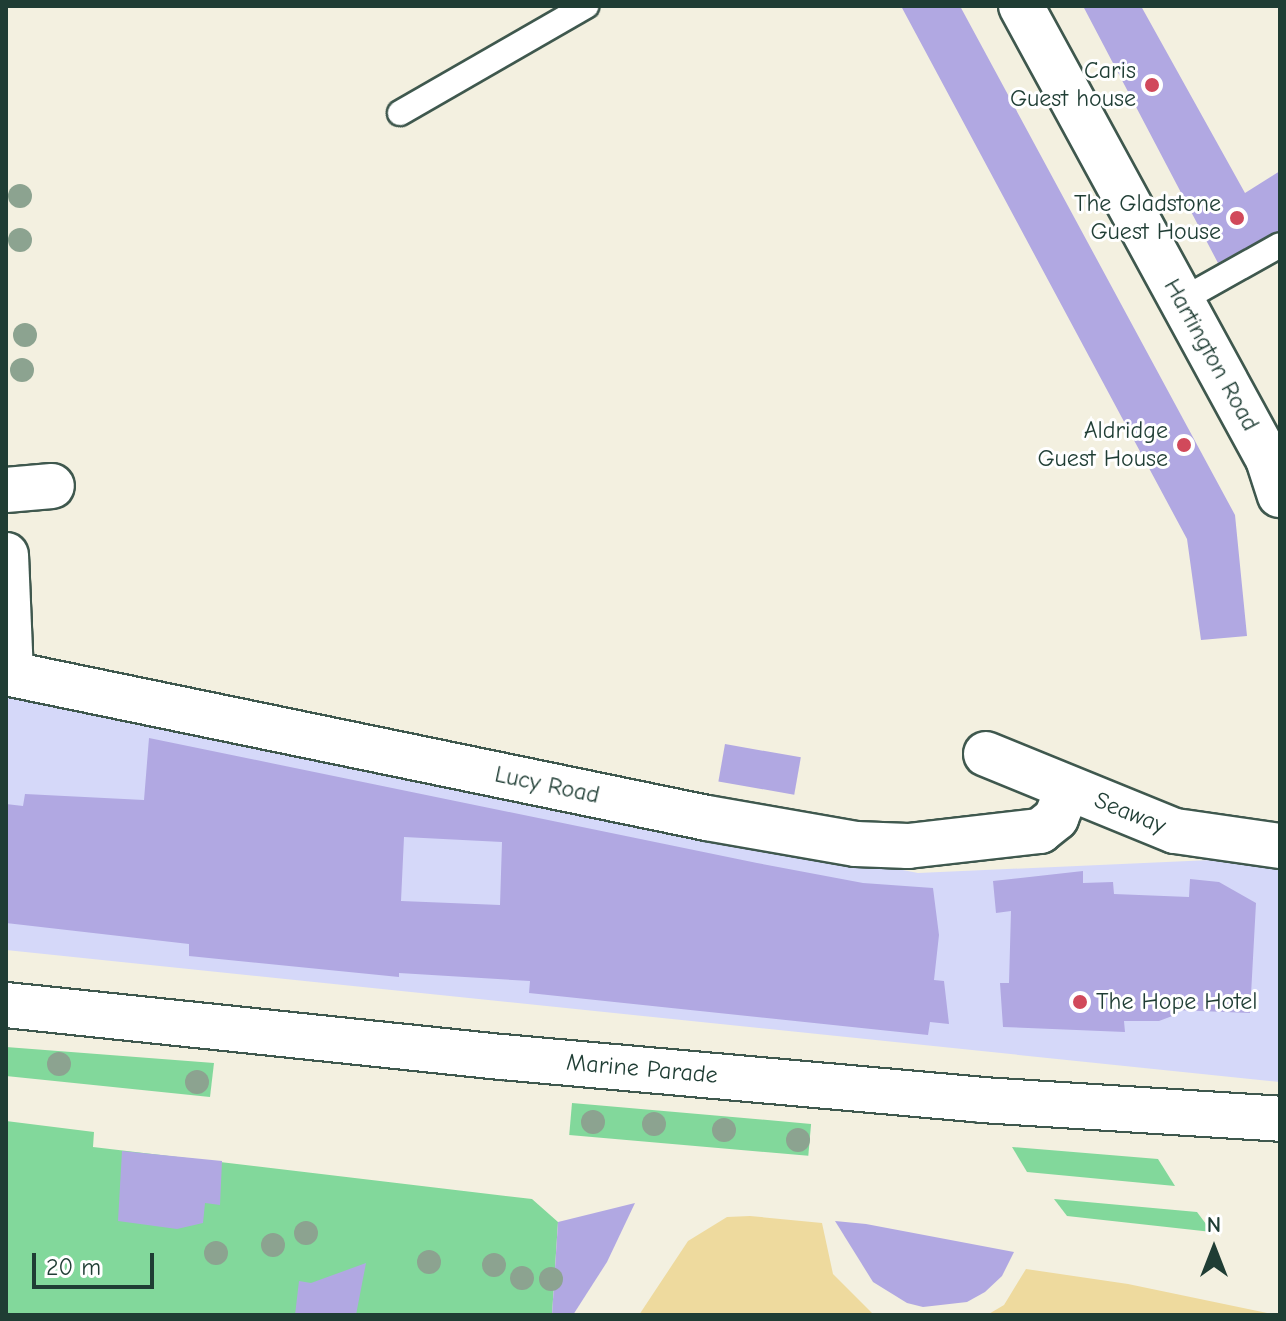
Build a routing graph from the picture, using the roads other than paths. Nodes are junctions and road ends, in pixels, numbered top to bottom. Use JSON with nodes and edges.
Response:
{"nodes":[{"id":1,"x":586,"y":6,"type":"edge"},
{"id":2,"x":1021,"y":6,"type":"edge"},
{"id":3,"x":400,"y":113,"type":"dead end"},
{"id":4,"x":1280,"y":245,"type":"edge"},
{"id":5,"x":1182,"y":300,"type":"junction"},
{"id":6,"x":52,"y":486,"type":"dead end"},
{"id":7,"x":6,"y":490,"type":"edge"},
{"id":8,"x":1280,"y":495,"type":"edge"},
{"id":9,"x":8,"y":572,"type":"edge"},
{"id":10,"x":8,"y":674,"type":"edge"},
{"id":11,"x":986,"y":754,"type":"dead end"},
{"id":12,"x":1068,"y":788,"type":"junction"},
{"id":13,"x":1280,"y":846,"type":"edge"},
{"id":14,"x":6,"y":1005,"type":"edge"},
{"id":15,"x":1280,"y":1119,"type":"edge"}],
"edges":[{"from":1,"to":3,"type":"lane"},
{"from":2,"to":5,"type":"street","name":"Hartington Road"},
{"from":4,"to":5,"type":"lane"},
{"from":5,"to":8,"type":"street","name":"Hartington Road"},
{"from":6,"to":7,"type":"street"},
{"from":9,"to":10,"type":"street"},
{"from":10,"to":12,"type":"street","name":"Lucy Road"},
{"from":11,"to":12,"type":"street","name":"Seaway"},
{"from":12,"to":13,"type":"street","name":"Seaway"},
{"from":14,"to":15,"type":"street","name":"Marine Parade"}]}
